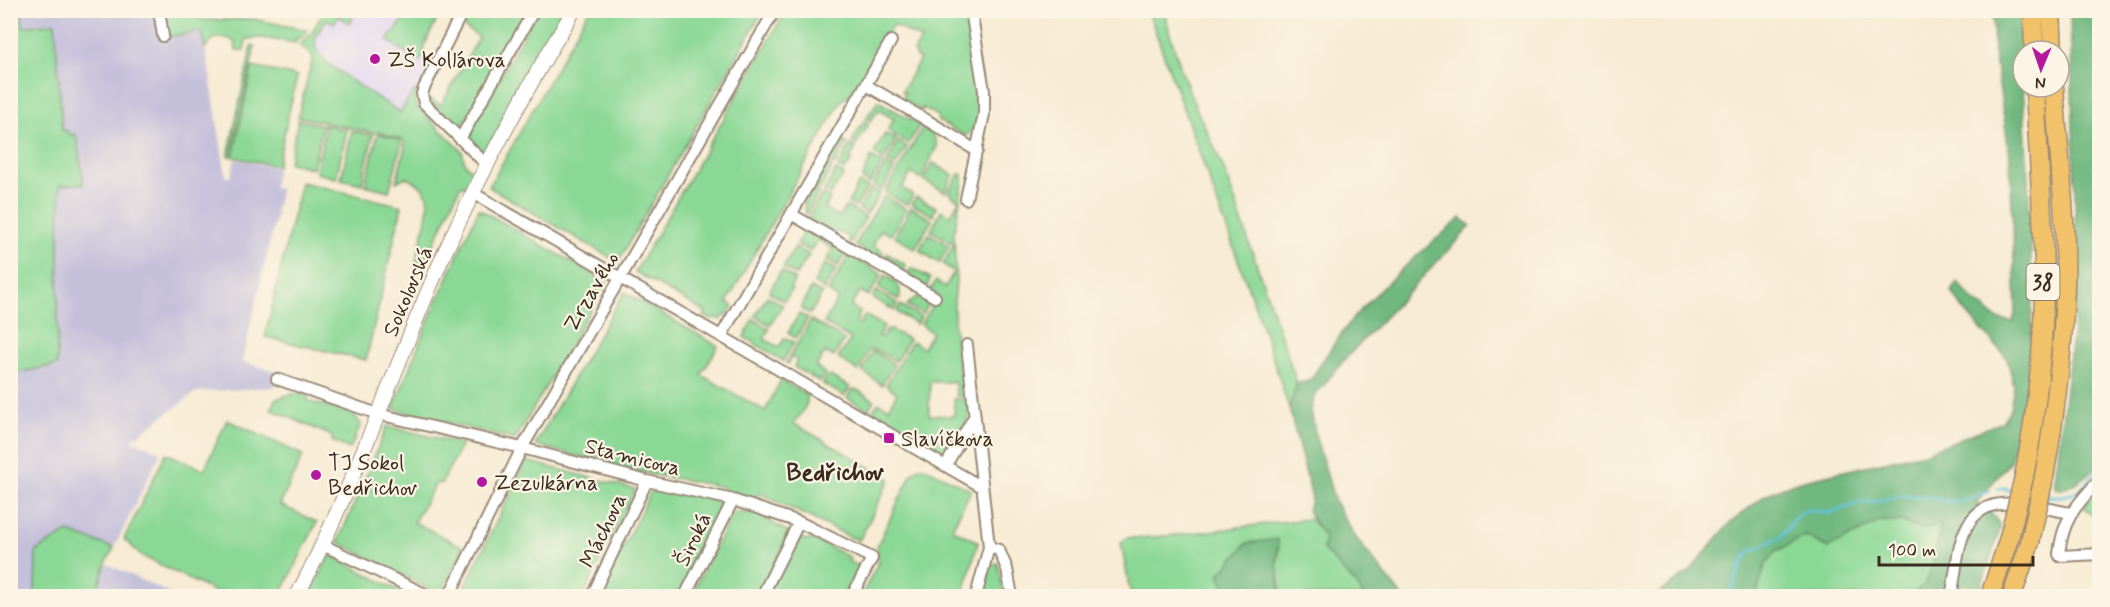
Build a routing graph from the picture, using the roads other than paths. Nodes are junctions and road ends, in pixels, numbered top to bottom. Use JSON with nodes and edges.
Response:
{"nodes":[{"id":1,"x":159,"y":10,"type":"edge"},
{"id":2,"x":462,"y":10,"type":"edge"},
{"id":3,"x":534,"y":10,"type":"edge"},
{"id":4,"x":574,"y":10,"type":"edge"},
{"id":5,"x":775,"y":10,"type":"edge"},
{"id":6,"x":971,"y":10,"type":"edge"},
{"id":7,"x":2033,"y":10,"type":"edge"},
{"id":8,"x":2051,"y":10,"type":"edge"},
{"id":9,"x":163,"y":36,"type":"dead end"},
{"id":10,"x":2034,"y":39,"type":"edge"},
{"id":11,"x":2052,"y":39,"type":"edge"},
{"id":12,"x":891,"y":41,"type":"dead end"},
{"id":13,"x":866,"y":85,"type":"junction"},
{"id":14,"x":2036,"y":99,"type":"edge"},
{"id":15,"x":2055,"y":99,"type":"edge"},
{"id":16,"x":460,"y":139,"type":"junction"},
{"id":17,"x":977,"y":151,"type":"junction"},
{"id":18,"x":487,"y":165,"type":"junction"},
{"id":19,"x":473,"y":193,"type":"junction"},
{"id":20,"x":966,"y":199,"type":"dead end"},
{"id":21,"x":791,"y":214,"type":"junction"},
{"id":22,"x":620,"y":278,"type":"junction"},
{"id":23,"x":935,"y":297,"type":"dead end"},
{"id":24,"x":721,"y":336,"type":"junction"},
{"id":25,"x":967,"y":345,"type":"dead end"},
{"id":26,"x":277,"y":379,"type":"dead end"},
{"id":27,"x":378,"y":414,"type":"junction"},
{"id":28,"x":974,"y":417,"type":"junction"},
{"id":29,"x":522,"y":448,"type":"junction"},
{"id":30,"x":946,"y":465,"type":"junction"},
{"id":31,"x":2100,"y":478,"type":"edge"},
{"id":32,"x":647,"y":481,"type":"junction"},
{"id":33,"x":982,"y":487,"type":"junction"},
{"id":34,"x":733,"y":500,"type":"junction"},
{"id":35,"x":2071,"y":513,"type":"junction"},
{"id":36,"x":799,"y":522,"type":"junction"},
{"id":37,"x":324,"y":545,"type":"junction"},
{"id":38,"x":989,"y":547,"type":"junction"},
{"id":39,"x":2100,"y":554,"type":"edge"},
{"id":40,"x":297,"y":597,"type":"edge"},
{"id":41,"x":429,"y":597,"type":"edge"},
{"id":42,"x":449,"y":597,"type":"edge"},
{"id":43,"x":592,"y":597,"type":"edge"},
{"id":44,"x":685,"y":597,"type":"edge"},
{"id":45,"x":762,"y":597,"type":"edge"},
{"id":46,"x":852,"y":597,"type":"edge"},
{"id":47,"x":975,"y":597,"type":"edge"},
{"id":48,"x":1012,"y":597,"type":"edge"},
{"id":49,"x":1951,"y":597,"type":"edge"},
{"id":50,"x":1990,"y":597,"type":"edge"},
{"id":51,"x":2012,"y":597,"type":"edge"}],
"edges":[{"from":1,"to":9,"type":"street"},
{"from":2,"to":16,"type":"street"},
{"from":3,"to":16,"type":"street"},
{"from":4,"to":18,"type":"street","name":"Sokolovská"},
{"from":5,"to":22,"type":"street","name":"Zrzavého"},
{"from":6,"to":17,"type":"street"},
{"from":7,"to":10,"type":"highway"},
{"from":8,"to":11,"type":"highway"},
{"from":12,"to":13,"type":"street"},
{"from":13,"to":17,"type":"street"},
{"from":13,"to":21,"type":"street"},
{"from":14,"to":50,"type":"highway","number":"38","bridge":true},
{"from":15,"to":51,"type":"highway","number":"38","bridge":true},
{"from":16,"to":18,"type":"street"},
{"from":17,"to":20,"type":"street"},
{"from":18,"to":19,"type":"street","name":"Sokolovská"},
{"from":19,"to":22,"type":"street"},
{"from":19,"to":27,"type":"street","name":"Sokolovská"},
{"from":21,"to":23,"type":"street"},
{"from":21,"to":24,"type":"street"},
{"from":22,"to":24,"type":"street"},
{"from":22,"to":29,"type":"street","name":"Zrzavého"},
{"from":24,"to":30,"type":"street"},
{"from":25,"to":28,"type":"street"},
{"from":26,"to":27,"type":"street","name":"Stamicova"},
{"from":27,"to":29,"type":"street","name":"Stamicova"},
{"from":27,"to":37,"type":"street","name":"Sokolovská"},
{"from":28,"to":30,"type":"street"},
{"from":28,"to":33,"type":"street"},
{"from":29,"to":32,"type":"street","name":"Stamicova"},
{"from":29,"to":42,"type":"street","name":"Zrzavého"},
{"from":30,"to":33,"type":"street"},
{"from":31,"to":35,"type":"street"},
{"from":32,"to":34,"type":"street","name":"Stamicova"},
{"from":32,"to":43,"type":"street","name":"Máchova"},
{"from":33,"to":38,"type":"street"},
{"from":34,"to":36,"type":"street","name":"Stamicova"},
{"from":34,"to":44,"type":"street","name":"Široká"},
{"from":35,"to":39,"type":"street"},
{"from":35,"to":49,"type":"street"},
{"from":36,"to":45,"type":"street"},
{"from":36,"to":46,"type":"street","name":"Stamicova"},
{"from":37,"to":40,"type":"street","name":"Sokolovská"},
{"from":37,"to":41,"type":"street"},
{"from":38,"to":47,"type":"street"},
{"from":38,"to":48,"type":"street"}]}
